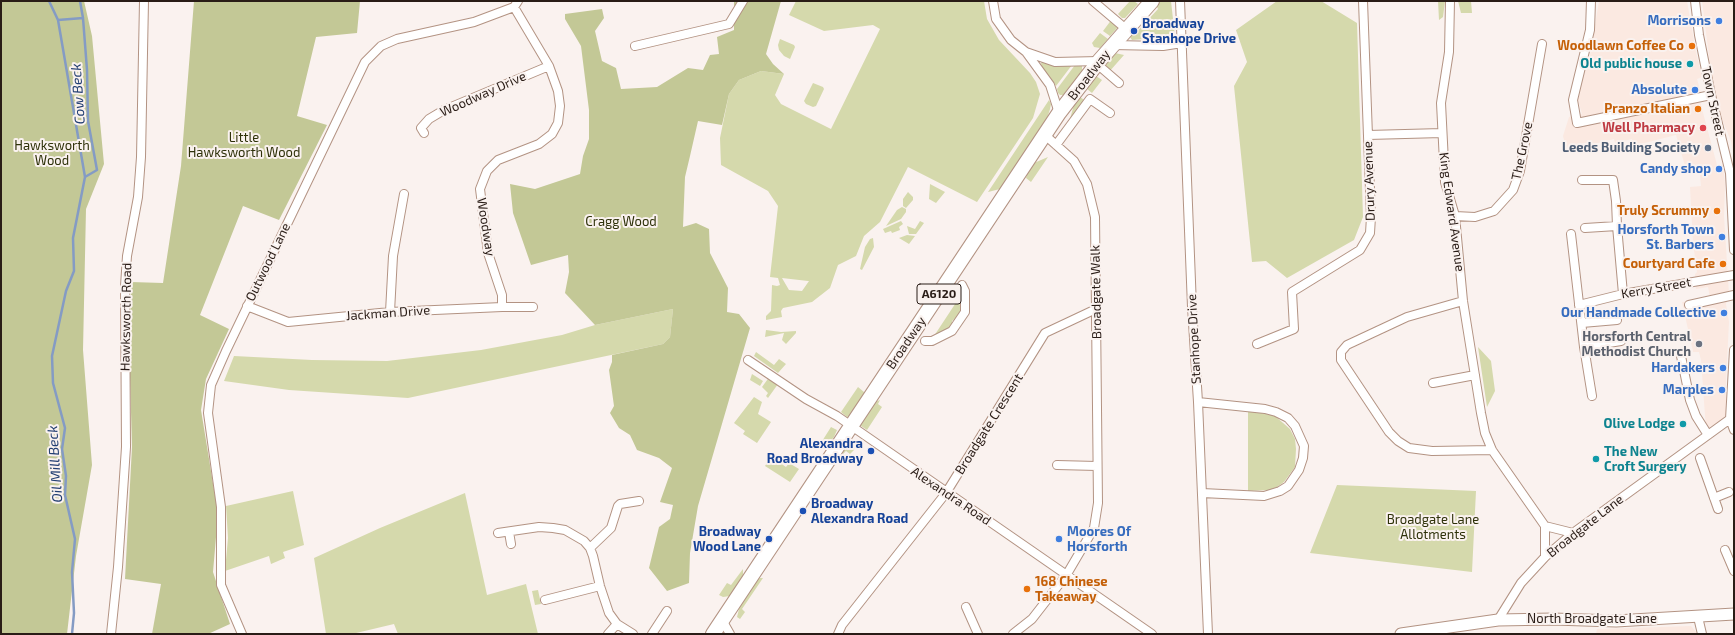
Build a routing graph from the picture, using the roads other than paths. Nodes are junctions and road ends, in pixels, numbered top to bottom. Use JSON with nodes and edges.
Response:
{"nodes":[{"id":1,"x":144,"y":1,"type":"edge"},
{"id":2,"x":743,"y":1,"type":"edge"},
{"id":3,"x":993,"y":1,"type":"edge"},
{"id":4,"x":1093,"y":1,"type":"edge"},
{"id":5,"x":1152,"y":1,"type":"edge"},
{"id":6,"x":1180,"y":1,"type":"edge"},
{"id":7,"x":1363,"y":1,"type":"edge"},
{"id":8,"x":1450,"y":1,"type":"edge"},
{"id":9,"x":1591,"y":1,"type":"edge"},
{"id":10,"x":1695,"y":1,"type":"edge"},
{"id":11,"x":516,"y":4,"type":"edge"},
{"id":12,"x":1126,"y":29,"type":"junction"},
{"id":13,"x":1182,"y":43,"type":"junction"},
{"id":14,"x":1542,"y":44,"type":"dead end"},
{"id":15,"x":1112,"y":45,"type":"junction"},
{"id":16,"x":635,"y":46,"type":"dead end"},
{"id":17,"x":1026,"y":52,"type":"junction"},
{"id":18,"x":1098,"y":62,"type":"junction"},
{"id":19,"x":549,"y":66,"type":"junction"},
{"id":20,"x":1119,"y":83,"type":"dead end"},
{"id":21,"x":1077,"y":89,"type":"junction"},
{"id":22,"x":1711,"y":95,"type":"junction"},
{"id":23,"x":1090,"y":99,"type":"junction"},
{"id":24,"x":1059,"y":113,"type":"junction"},
{"id":25,"x":1110,"y":113,"type":"dead end"},
{"id":26,"x":421,"y":129,"type":"dead end"},
{"id":27,"x":1442,"y":133,"type":"junction"},
{"id":28,"x":1045,"y":135,"type":"junction"},
{"id":29,"x":1368,"y":135,"type":"junction"},
{"id":30,"x":1056,"y":146,"type":"junction"},
{"id":31,"x":1582,"y":180,"type":"dead end"},
{"id":32,"x":1732,"y":184,"type":"edge"},
{"id":33,"x":404,"y":194,"type":"dead end"},
{"id":34,"x":1455,"y":216,"type":"junction"},
{"id":35,"x":1617,"y":226,"type":"junction"},
{"id":36,"x":1585,"y":228,"type":"dead end"},
{"id":37,"x":1571,"y":234,"type":"dead end"},
{"id":38,"x":1734,"y":250,"type":"edge"},
{"id":39,"x":1734,"y":275,"type":"edge"},
{"id":40,"x":962,"y":285,"type":"dead end"},
{"id":41,"x":1623,"y":294,"type":"junction"},
{"id":42,"x":1734,"y":295,"type":"edge"},
{"id":43,"x":1463,"y":301,"type":"junction"},
{"id":44,"x":1579,"y":305,"type":"junction"},
{"id":45,"x":1689,"y":305,"type":"dead end"},
{"id":46,"x":247,"y":306,"type":"junction"},
{"id":47,"x":502,"y":307,"type":"junction"},
{"id":48,"x":533,"y":307,"type":"dead end"},
{"id":49,"x":1096,"y":309,"type":"junction"},
{"id":50,"x":390,"y":312,"type":"junction"},
{"id":51,"x":1617,"y":320,"type":"dead end"},
{"id":52,"x":1582,"y":323,"type":"junction"},
{"id":53,"x":925,"y":341,"type":"dead end"},
{"id":54,"x":1621,"y":341,"type":"dead end"},
{"id":55,"x":1257,"y":344,"type":"dead end"},
{"id":56,"x":1584,"y":347,"type":"junction"},
{"id":57,"x":1734,"y":350,"type":"edge"},
{"id":58,"x":1681,"y":356,"type":"dead end"},
{"id":59,"x":748,"y":360,"type":"dead end"},
{"id":60,"x":1475,"y":375,"type":"junction"},
{"id":61,"x":1433,"y":383,"type":"dead end"},
{"id":62,"x":1592,"y":396,"type":"dead end"},
{"id":63,"x":1198,"y":402,"type":"junction"},
{"id":64,"x":1730,"y":419,"type":"junction"},
{"id":65,"x":850,"y":427,"type":"junction"},
{"id":66,"x":1734,"y":430,"type":"edge"},
{"id":67,"x":1708,"y":435,"type":"junction"},
{"id":68,"x":1492,"y":450,"type":"junction"},
{"id":69,"x":1700,"y":458,"type":"dead end"},
{"id":70,"x":1057,"y":465,"type":"dead end"},
{"id":71,"x":1097,"y":466,"type":"junction"},
{"id":72,"x":1729,"y":492,"type":"dead end"},
{"id":73,"x":946,"y":493,"type":"junction"},
{"id":74,"x":1202,"y":493,"type":"junction"},
{"id":75,"x":1714,"y":498,"type":"junction"},
{"id":76,"x":639,"y":501,"type":"dead end"},
{"id":77,"x":1718,"y":509,"type":"dead end"},
{"id":78,"x":1545,"y":526,"type":"junction"},
{"id":79,"x":509,"y":532,"type":"junction"},
{"id":80,"x":498,"y":533,"type":"dead end"},
{"id":81,"x":1573,"y":533,"type":"junction"},
{"id":82,"x":511,"y":544,"type":"dead end"},
{"id":83,"x":590,"y":548,"type":"junction"},
{"id":84,"x":1726,"y":550,"type":"dead end"},
{"id":85,"x":1545,"y":557,"type":"junction"},
{"id":86,"x":1734,"y":571,"type":"edge"},
{"id":87,"x":1067,"y":574,"type":"junction"},
{"id":88,"x":600,"y":586,"type":"junction"},
{"id":89,"x":545,"y":600,"type":"dead end"},
{"id":90,"x":966,"y":607,"type":"dead end"},
{"id":91,"x":667,"y":611,"type":"dead end"},
{"id":92,"x":1734,"y":614,"type":"edge"},
{"id":93,"x":1698,"y":617,"type":"junction"},
{"id":94,"x":722,"y":620,"type":"junction"},
{"id":95,"x":1498,"y":620,"type":"junction"},
{"id":96,"x":618,"y":624,"type":"junction"},
{"id":97,"x":111,"y":634,"type":"edge"},
{"id":98,"x":242,"y":634,"type":"edge"},
{"id":99,"x":608,"y":634,"type":"edge"},
{"id":100,"x":633,"y":634,"type":"edge"},
{"id":101,"x":652,"y":634,"type":"edge"},
{"id":102,"x":713,"y":634,"type":"edge"},
{"id":103,"x":730,"y":634,"type":"edge"},
{"id":104,"x":838,"y":634,"type":"edge"},
{"id":105,"x":978,"y":634,"type":"edge"},
{"id":106,"x":1013,"y":634,"type":"edge"},
{"id":107,"x":1152,"y":634,"type":"edge"},
{"id":108,"x":1208,"y":634,"type":"edge"},
{"id":109,"x":1405,"y":634,"type":"edge"},
{"id":110,"x":1702,"y":634,"type":"edge"}],
"edges":[{"from":1,"to":97,"type":"street","name":"Hawksworth Road"},
{"from":2,"to":16,"type":"street"},
{"from":3,"to":17,"type":"street"},
{"from":4,"to":12,"type":"street"},
{"from":5,"to":12,"type":"highway","name":"Broadway","number":"A6120"},
{"from":6,"to":13,"type":"street","name":"Stanhope Drive"},
{"from":7,"to":29,"type":"street","name":"Drury Avenue"},
{"from":8,"to":27,"type":"street","name":"King Edward Avenue"},
{"from":9,"to":22,"type":"street"},
{"from":10,"to":22,"type":"street","name":"Town Street"},
{"from":11,"to":19,"type":"street","name":"Woodway"},
{"from":11,"to":46,"type":"street","name":"Outwood Lane"},
{"from":12,"to":15,"type":"highway","name":"Broadway","number":"A6120"},
{"from":13,"to":15,"type":"street"},
{"from":13,"to":63,"type":"street","name":"Stanhope Drive"},
{"from":14,"to":34,"type":"street","name":"The Grove"},
{"from":15,"to":18,"type":"highway","name":"Broadway","number":"A6120"},
{"from":17,"to":18,"type":"street"},
{"from":17,"to":24,"type":"street"},
{"from":18,"to":20,"type":"street"},
{"from":18,"to":21,"type":"highway","name":"Broadway","number":"A6120"},
{"from":19,"to":26,"type":"street","name":"Woodway Drive"},
{"from":19,"to":47,"type":"street","name":"Woodway"},
{"from":21,"to":23,"type":"street"},
{"from":21,"to":24,"type":"highway","name":"Broadway","number":"A6120"},
{"from":22,"to":32,"type":"street","name":"Town Street"},
{"from":23,"to":25,"type":"street"},
{"from":23,"to":30,"type":"street"},
{"from":24,"to":28,"type":"highway","name":"Broadway","number":"A6120"},
{"from":27,"to":29,"type":"street"},
{"from":27,"to":34,"type":"street","name":"King Edward Avenue"},
{"from":28,"to":30,"type":"street","name":"Broadgate Walk"},
{"from":28,"to":65,"type":"highway","name":"Broadway","number":"A6120"},
{"from":29,"to":55,"type":"street","name":"Drury Avenue"},
{"from":30,"to":49,"type":"street","name":"Broadgate Walk"},
{"from":31,"to":35,"type":"street"},
{"from":32,"to":38,"type":"street","name":"Town Street"},
{"from":33,"to":50,"type":"street"},
{"from":34,"to":43,"type":"street","name":"King Edward Avenue"},
{"from":35,"to":36,"type":"street"},
{"from":35,"to":41,"type":"street"},
{"from":37,"to":44,"type":"street"},
{"from":39,"to":41,"type":"street","name":"Kerry Street"},
{"from":40,"to":53,"type":"street"},
{"from":41,"to":44,"type":"street","name":"Kerry Street"},
{"from":42,"to":45,"type":"street"},
{"from":43,"to":60,"type":"street","name":"King Edward Avenue"},
{"from":43,"to":68,"type":"street"},
{"from":44,"to":52,"type":"street"},
{"from":46,"to":50,"type":"street","name":"Jackman Drive"},
{"from":46,"to":98,"type":"street","name":"Outwood Lane"},
{"from":47,"to":48,"type":"street","name":"Jackman Drive"},
{"from":47,"to":50,"type":"street","name":"Jackman Drive"},
{"from":49,"to":71,"type":"street","name":"Broadgate Walk"},
{"from":49,"to":73,"type":"street","name":"Broadgate Crescent"},
{"from":51,"to":52,"type":"street"},
{"from":52,"to":56,"type":"street"},
{"from":54,"to":56,"type":"street"},
{"from":56,"to":62,"type":"street"},
{"from":57,"to":64,"type":"street"},
{"from":58,"to":67,"type":"street"},
{"from":59,"to":65,"type":"street","name":"Alexandra Road"},
{"from":60,"to":61,"type":"street"},
{"from":60,"to":68,"type":"street","name":"King Edward Avenue"},
{"from":63,"to":74,"type":"street","name":"Stanhope Drive"},
{"from":63,"to":74,"type":"street"},
{"from":64,"to":66,"type":"street"},
{"from":64,"to":67,"type":"street","name":"Broadgate Lane"},
{"from":65,"to":73,"type":"street","name":"Alexandra Road"},
{"from":65,"to":94,"type":"highway","name":"Broadway","number":"A6120"},
{"from":67,"to":81,"type":"street","name":"Broadgate Lane"},
{"from":68,"to":78,"type":"street","name":"King Edward Avenue"},
{"from":69,"to":75,"type":"street"},
{"from":70,"to":71,"type":"street"},
{"from":71,"to":87,"type":"street","name":"Broadgate Walk"},
{"from":72,"to":75,"type":"street"},
{"from":73,"to":87,"type":"street","name":"Alexandra Road"},
{"from":73,"to":104,"type":"street","name":"Broadgate Crescent"},
{"from":74,"to":108,"type":"street","name":"Stanhope Drive"},
{"from":75,"to":77,"type":"street"},
{"from":76,"to":83,"type":"street"},
{"from":78,"to":81,"type":"street"},
{"from":78,"to":85,"type":"street"},
{"from":79,"to":80,"type":"street"},
{"from":79,"to":82,"type":"street"},
{"from":79,"to":83,"type":"street"},
{"from":81,"to":85,"type":"street","name":"Broadgate Lane"},
{"from":83,"to":88,"type":"street"},
{"from":84,"to":86,"type":"street"},
{"from":85,"to":95,"type":"street","name":"Broadgate Lane"},
{"from":87,"to":106,"type":"street","name":"Broadgate Walk"},
{"from":87,"to":107,"type":"street","name":"Alexandra Road"},
{"from":88,"to":89,"type":"street"},
{"from":88,"to":96,"type":"street"},
{"from":90,"to":105,"type":"street"},
{"from":91,"to":101,"type":"street"},
{"from":92,"to":93,"type":"street","name":"North Broadgate Lane"},
{"from":93,"to":95,"type":"street","name":"North Broadgate Lane"},
{"from":93,"to":110,"type":"street"},
{"from":94,"to":102,"type":"highway","name":"Broadway","number":"A6120"},
{"from":94,"to":103,"type":"street"},
{"from":95,"to":109,"type":"street"},
{"from":96,"to":99,"type":"street"},
{"from":96,"to":100,"type":"street"}]}
